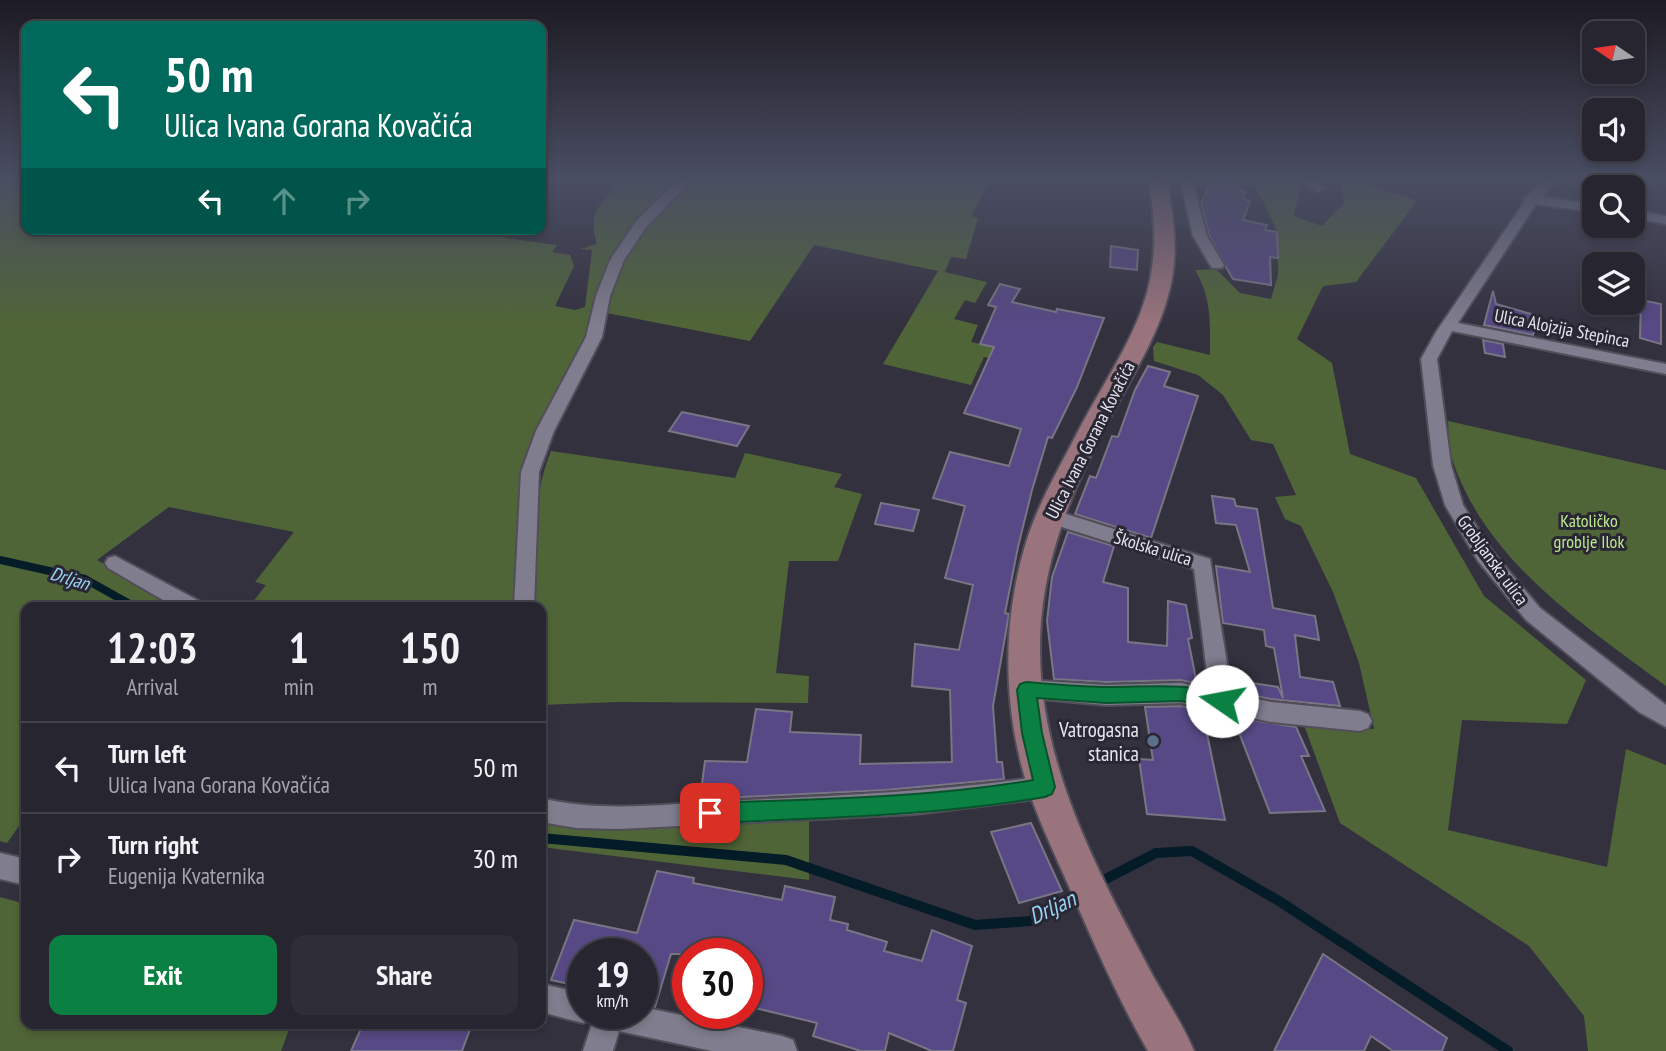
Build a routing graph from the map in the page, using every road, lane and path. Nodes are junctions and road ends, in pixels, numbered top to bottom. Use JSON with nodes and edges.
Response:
{"nodes":[{"id":1,"x":639,"y":228,"type":"edge"},
{"id":2,"x":1163,"y":228,"type":"edge"},
{"id":3,"x":1198,"y":228,"type":"edge"},
{"id":4,"x":1512,"y":228,"type":"edge"},
{"id":5,"x":1217,"y":265,"type":"dead end"},
{"id":6,"x":1450,"y":326,"type":"junction"},
{"id":7,"x":1666,"y":369,"type":"edge"},
{"id":8,"x":1050,"y":516,"type":"junction"},
{"id":9,"x":115,"y":563,"type":"dead end"},
{"id":10,"x":183,"y":602,"type":"edge"},
{"id":11,"x":524,"y":602,"type":"edge"},
{"id":12,"x":1026,"y":690,"type":"junction"},
{"id":13,"x":1222,"y":701,"type":"junction"},
{"id":14,"x":1666,"y":717,"type":"edge"},
{"id":15,"x":1360,"y":721,"type":"dead end"},
{"id":16,"x":1045,"y":787,"type":"junction"},
{"id":17,"x":546,"y":811,"type":"edge"},
{"id":18,"x":0,"y":866,"type":"edge"},
{"id":19,"x":21,"y":871,"type":"edge"},
{"id":20,"x":546,"y":999,"type":"edge"},
{"id":21,"x":567,"y":1004,"type":"edge"},
{"id":22,"x":658,"y":1025,"type":"edge"},
{"id":23,"x":598,"y":1029,"type":"edge"},
{"id":24,"x":598,"y":1051,"type":"edge"},
{"id":25,"x":782,"y":1051,"type":"edge"},
{"id":26,"x":1172,"y":1051,"type":"edge"}],
"edges":[{"from":1,"to":11,"type":"street"},
{"from":2,"to":8,"type":"main road","name":"Ulica Ivana Gorana Kovačića"},
{"from":3,"to":5,"type":"street"},
{"from":4,"to":6,"type":"street","name":"Grobljanska ulica"},
{"from":6,"to":7,"type":"street","name":"Ulica Alojzija Stepinca"},
{"from":6,"to":14,"type":"street","name":"Grobljanska ulica"},
{"from":8,"to":12,"type":"main road","name":"Ulica Ivana Gorana Kovačića"},
{"from":8,"to":13,"type":"street","name":"Školska ulica"},
{"from":9,"to":10,"type":"street"},
{"from":12,"to":13,"type":"street"},
{"from":12,"to":16,"type":"main road","name":"Ulica Ivana Gorana Kovačića"},
{"from":13,"to":15,"type":"street"},
{"from":16,"to":17,"type":"street"},
{"from":16,"to":26,"type":"main road","name":"Ulica Ivana Gorana Kovačića"},
{"from":18,"to":19,"type":"street"},
{"from":20,"to":21,"type":"street"},
{"from":22,"to":25,"type":"street"},
{"from":23,"to":24,"type":"street"}]}
